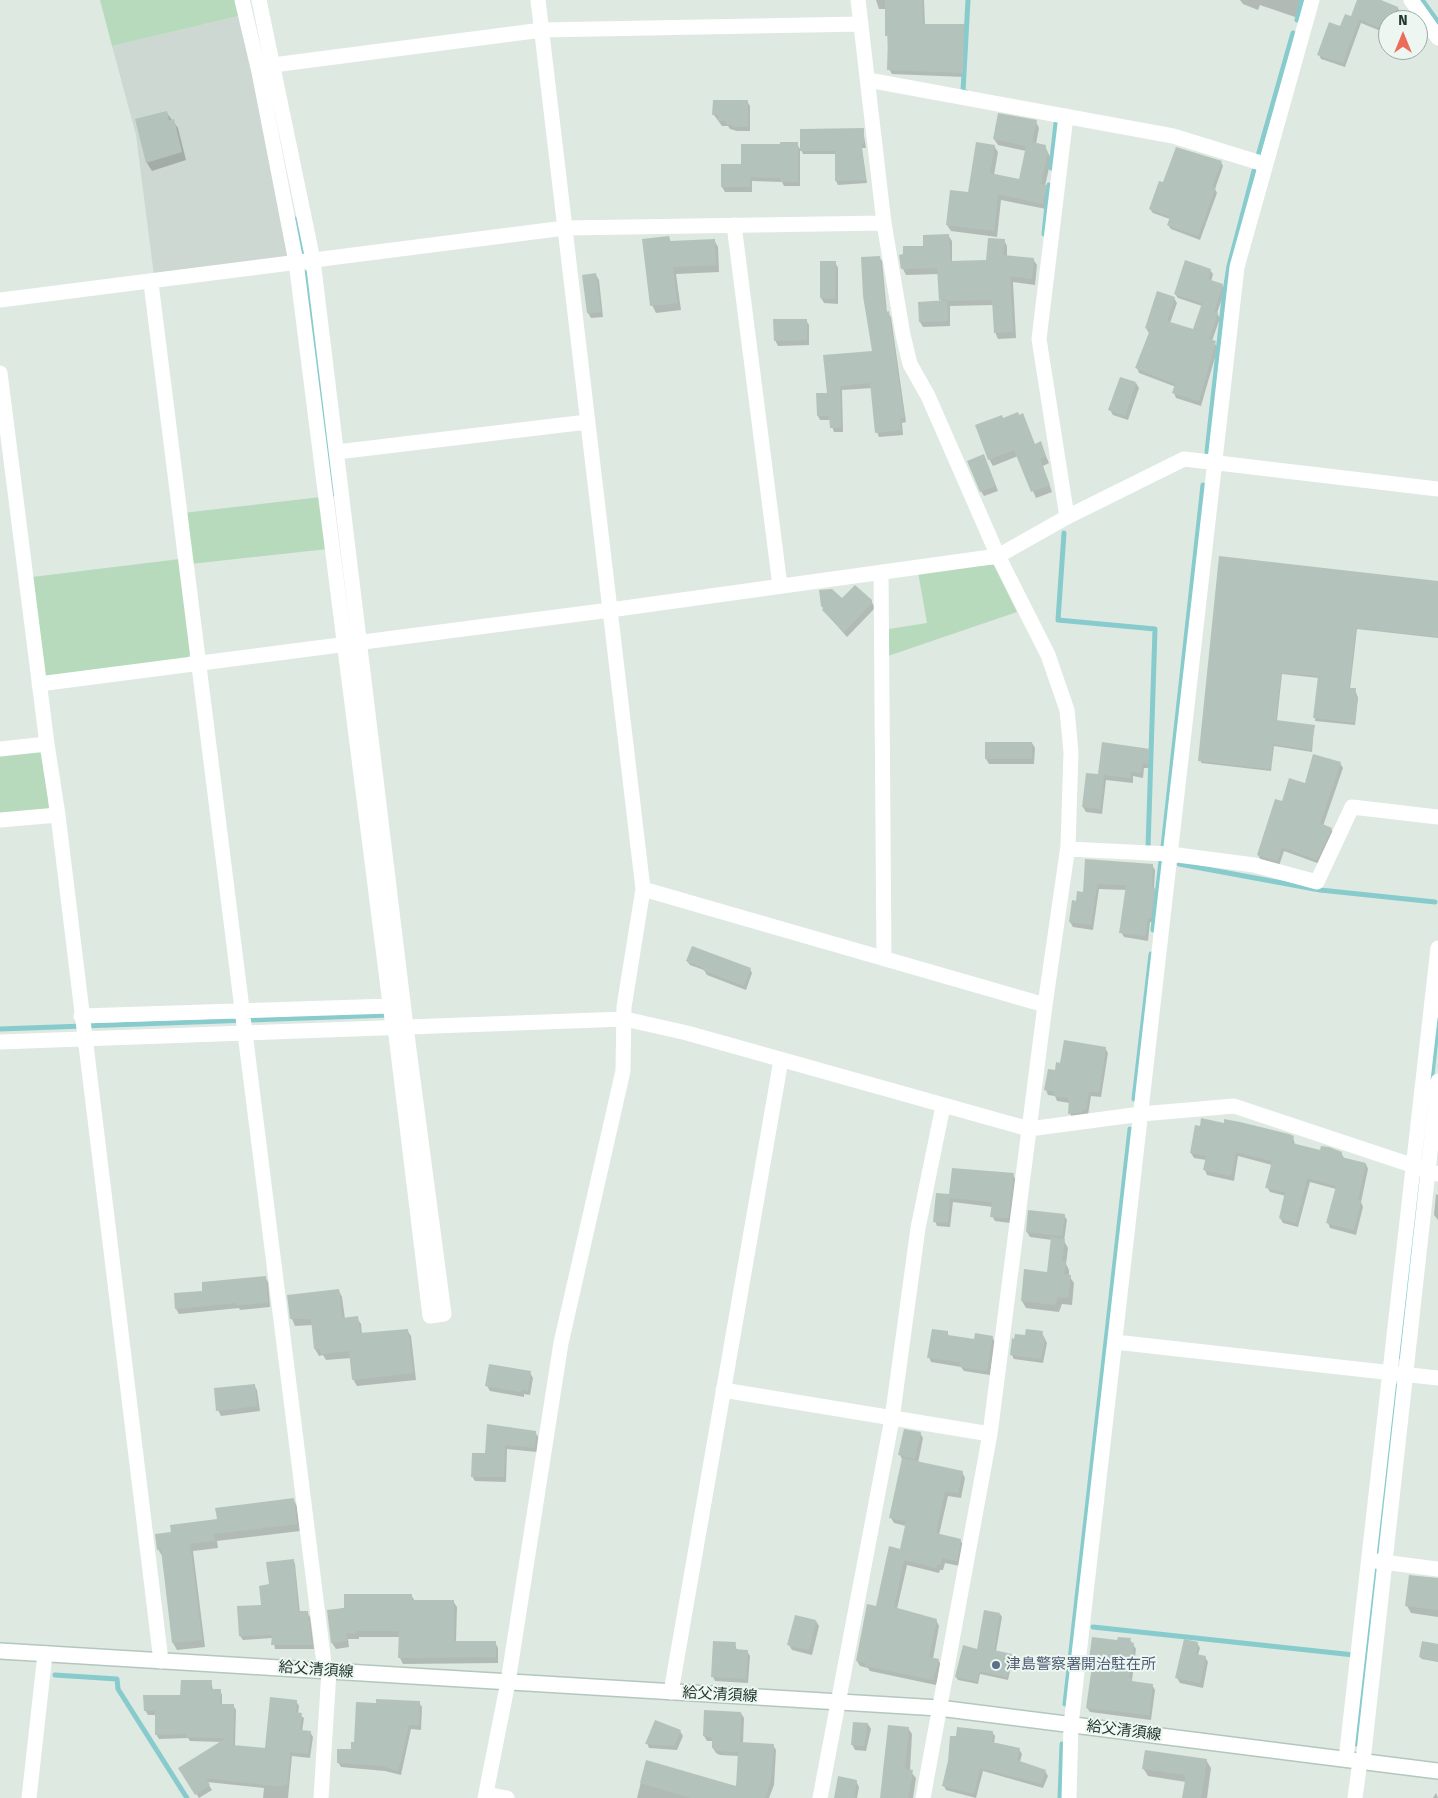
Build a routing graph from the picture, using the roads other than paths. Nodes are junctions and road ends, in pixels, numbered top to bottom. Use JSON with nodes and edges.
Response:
{"nodes":[{"id":1,"x":242,"y":0,"type":"edge"},
{"id":2,"x":259,"y":0,"type":"edge"},
{"id":3,"x":538,"y":0,"type":"edge"},
{"id":4,"x":858,"y":0,"type":"edge"},
{"id":5,"x":1312,"y":0,"type":"edge"},
{"id":6,"x":1411,"y":0,"type":"edge"},
{"id":7,"x":861,"y":24,"type":"junction"},
{"id":8,"x":542,"y":30,"type":"junction"},
{"id":9,"x":1438,"y":38,"type":"edge"},
{"id":10,"x":273,"y":65,"type":"junction"},
{"id":11,"x":868,"y":80,"type":"junction"},
{"id":12,"x":1066,"y":116,"type":"junction"},
{"id":13,"x":1264,"y":164,"type":"junction"},
{"id":14,"x":884,"y":223,"type":"junction"},
{"id":15,"x":734,"y":225,"type":"junction"},
{"id":16,"x":565,"y":228,"type":"junction"},
{"id":17,"x":313,"y":260,"type":"junction"},
{"id":18,"x":296,"y":262,"type":"junction"},
{"id":19,"x":151,"y":283,"type":"junction"},
{"id":20,"x":0,"y":300,"type":"edge"},
{"id":21,"x":0,"y":373,"type":"edge"},
{"id":22,"x":587,"y":422,"type":"junction"},
{"id":23,"x":337,"y":452,"type":"junction"},
{"id":24,"x":1214,"y":463,"type":"junction"},
{"id":25,"x":1438,"y":489,"type":"edge"},
{"id":26,"x":1067,"y":517,"type":"junction"},
{"id":27,"x":998,"y":556,"type":"junction"},
{"id":28,"x":881,"y":572,"type":"junction"},
{"id":29,"x":780,"y":586,"type":"junction"},
{"id":30,"x":610,"y":610,"type":"junction"},
{"id":31,"x":361,"y":642,"type":"junction"},
{"id":32,"x":344,"y":644,"type":"junction"},
{"id":33,"x":198,"y":663,"type":"junction"},
{"id":34,"x":39,"y":684,"type":"junction"},
{"id":35,"x":46,"y":744,"type":"junction"},
{"id":36,"x":0,"y":749,"type":"edge"},
{"id":37,"x":58,"y":815,"type":"junction"},
{"id":38,"x":1438,"y":817,"type":"edge"},
{"id":39,"x":0,"y":820,"type":"edge"},
{"id":40,"x":1068,"y":849,"type":"junction"},
{"id":41,"x":1170,"y":854,"type":"junction"},
{"id":42,"x":643,"y":889,"type":"junction"},
{"id":43,"x":1438,"y":948,"type":"edge"},
{"id":44,"x":884,"y":959,"type":"junction"},
{"id":45,"x":1045,"y":1005,"type":"junction"},
{"id":46,"x":625,"y":1019,"type":"junction"},
{"id":47,"x":394,"y":1020,"type":"junction"},
{"id":48,"x":244,"y":1021,"type":"junction"},
{"id":49,"x":82,"y":1027,"type":"junction"},
{"id":50,"x":0,"y":1042,"type":"edge"},
{"id":51,"x":781,"y":1060,"type":"junction"},
{"id":52,"x":1438,"y":1081,"type":"edge"},
{"id":53,"x":943,"y":1106,"type":"junction"},
{"id":54,"x":1140,"y":1114,"type":"junction"},
{"id":55,"x":1029,"y":1129,"type":"junction"},
{"id":56,"x":1413,"y":1166,"type":"junction"},
{"id":57,"x":1433,"y":1172,"type":"edge"},
{"id":58,"x":1115,"y":1342,"type":"junction"},
{"id":59,"x":1390,"y":1373,"type":"junction"},
{"id":60,"x":1406,"y":1375,"type":"junction"},
{"id":61,"x":1438,"y":1378,"type":"edge"},
{"id":62,"x":723,"y":1390,"type":"junction"},
{"id":63,"x":892,"y":1419,"type":"junction"},
{"id":64,"x":990,"y":1434,"type":"junction"},
{"id":65,"x":1369,"y":1561,"type":"junction"},
{"id":66,"x":1385,"y":1562,"type":"junction"},
{"id":67,"x":1438,"y":1569,"type":"edge"},
{"id":68,"x":0,"y":1651,"type":"edge"},
{"id":69,"x":45,"y":1654,"type":"junction"},
{"id":70,"x":161,"y":1661,"type":"junction"},
{"id":71,"x":327,"y":1671,"type":"junction"},
{"id":72,"x":508,"y":1682,"type":"junction"},
{"id":73,"x":670,"y":1692,"type":"junction"},
{"id":74,"x":838,"y":1702,"type":"junction"},
{"id":75,"x":939,"y":1708,"type":"junction"},
{"id":76,"x":1071,"y":1725,"type":"junction"},
{"id":77,"x":1357,"y":1760,"type":"junction"},
{"id":78,"x":1438,"y":1771,"type":"edge"},
{"id":79,"x":486,"y":1796,"type":"edge"},
{"id":80,"x":29,"y":1798,"type":"edge"},
{"id":81,"x":321,"y":1798,"type":"edge"},
{"id":82,"x":507,"y":1798,"type":"edge"},
{"id":83,"x":820,"y":1798,"type":"edge"},
{"id":84,"x":923,"y":1798,"type":"edge"},
{"id":85,"x":1069,"y":1798,"type":"edge"},
{"id":86,"x":1355,"y":1798,"type":"edge"}],
"edges":[{"from":1,"to":18,"type":"street"},
{"from":2,"to":10,"type":"street"},
{"from":3,"to":8,"type":"street"},
{"from":4,"to":7,"type":"street"},
{"from":5,"to":13,"type":"street"},
{"from":6,"to":9,"type":"street"},
{"from":7,"to":8,"type":"street"},
{"from":7,"to":11,"type":"street"},
{"from":8,"to":10,"type":"street"},
{"from":8,"to":16,"type":"street"},
{"from":10,"to":17,"type":"street"},
{"from":11,"to":12,"type":"street"},
{"from":11,"to":14,"type":"street"},
{"from":12,"to":13,"type":"street"},
{"from":12,"to":26,"type":"street"},
{"from":13,"to":24,"type":"street"},
{"from":14,"to":15,"type":"street"},
{"from":14,"to":27,"type":"street"},
{"from":15,"to":16,"type":"street"},
{"from":15,"to":29,"type":"street"},
{"from":16,"to":17,"type":"street"},
{"from":16,"to":22,"type":"street"},
{"from":17,"to":18,"type":"street"},
{"from":17,"to":23,"type":"street"},
{"from":18,"to":19,"type":"street"},
{"from":18,"to":32,"type":"street"},
{"from":19,"to":20,"type":"street"},
{"from":19,"to":33,"type":"street"},
{"from":21,"to":34,"type":"street"},
{"from":22,"to":23,"type":"street"},
{"from":22,"to":30,"type":"street"},
{"from":23,"to":31,"type":"street"},
{"from":24,"to":25,"type":"street"},
{"from":24,"to":26,"type":"street"},
{"from":24,"to":41,"type":"street"},
{"from":26,"to":27,"type":"street"},
{"from":27,"to":28,"type":"street"},
{"from":27,"to":40,"type":"street"},
{"from":28,"to":29,"type":"street"},
{"from":28,"to":44,"type":"street"},
{"from":29,"to":30,"type":"street"},
{"from":30,"to":31,"type":"street"},
{"from":30,"to":42,"type":"street"},
{"from":31,"to":32,"type":"street"},
{"from":31,"to":47,"type":"street"},
{"from":32,"to":33,"type":"street"},
{"from":32,"to":47,"type":"street"},
{"from":33,"to":34,"type":"street"},
{"from":33,"to":48,"type":"street"},
{"from":34,"to":35,"type":"street"},
{"from":35,"to":36,"type":"street"},
{"from":35,"to":37,"type":"street"},
{"from":37,"to":39,"type":"street"},
{"from":37,"to":49,"type":"street"},
{"from":38,"to":41,"type":"street"},
{"from":40,"to":41,"type":"street"},
{"from":40,"to":45,"type":"street"},
{"from":41,"to":54,"type":"street"},
{"from":42,"to":44,"type":"street"},
{"from":42,"to":46,"type":"street"},
{"from":43,"to":56,"type":"street"},
{"from":44,"to":45,"type":"street"},
{"from":45,"to":55,"type":"street"},
{"from":46,"to":47,"type":"street"},
{"from":46,"to":51,"type":"street"},
{"from":46,"to":72,"type":"street"},
{"from":47,"to":47,"type":"street"},
{"from":47,"to":48,"type":"street"},
{"from":47,"to":48,"type":"street"},
{"from":48,"to":49,"type":"street"},
{"from":48,"to":49,"type":"street"},
{"from":48,"to":71,"type":"street"},
{"from":49,"to":50,"type":"street"},
{"from":49,"to":70,"type":"street"},
{"from":51,"to":53,"type":"street"},
{"from":51,"to":62,"type":"street"},
{"from":52,"to":57,"type":"street"},
{"from":53,"to":55,"type":"street"},
{"from":53,"to":63,"type":"street"},
{"from":54,"to":55,"type":"street"},
{"from":54,"to":56,"type":"street"},
{"from":54,"to":58,"type":"street"},
{"from":55,"to":64,"type":"street"},
{"from":56,"to":57,"type":"street"},
{"from":56,"to":59,"type":"street"},
{"from":57,"to":60,"type":"street"},
{"from":58,"to":59,"type":"street"},
{"from":58,"to":76,"type":"street"},
{"from":59,"to":60,"type":"street"},
{"from":59,"to":65,"type":"street"},
{"from":60,"to":61,"type":"street"},
{"from":60,"to":66,"type":"street"},
{"from":62,"to":63,"type":"street"},
{"from":62,"to":73,"type":"street"},
{"from":63,"to":64,"type":"street"},
{"from":63,"to":74,"type":"street"},
{"from":64,"to":75,"type":"street"},
{"from":65,"to":66,"type":"street"},
{"from":65,"to":77,"type":"street"},
{"from":66,"to":67,"type":"street"},
{"from":66,"to":77,"type":"street"},
{"from":68,"to":69,"type":"street","name":"給父清須線"},
{"from":69,"to":70,"type":"street","name":"給父清須線"},
{"from":69,"to":80,"type":"street"},
{"from":70,"to":71,"type":"street","name":"給父清須線"},
{"from":71,"to":72,"type":"street","name":"給父清須線"},
{"from":71,"to":81,"type":"street"},
{"from":72,"to":73,"type":"street","name":"給父清須線"},
{"from":72,"to":79,"type":"street"},
{"from":73,"to":74,"type":"street","name":"給父清須線"},
{"from":74,"to":75,"type":"street","name":"給父清須線"},
{"from":74,"to":83,"type":"street"},
{"from":75,"to":76,"type":"street","name":"給父清須線"},
{"from":75,"to":84,"type":"street"},
{"from":76,"to":77,"type":"street","name":"給父清須線"},
{"from":76,"to":85,"type":"street"},
{"from":77,"to":78,"type":"street","name":"給父清須線"},
{"from":77,"to":86,"type":"street"},
{"from":79,"to":82,"type":"street"}]}
